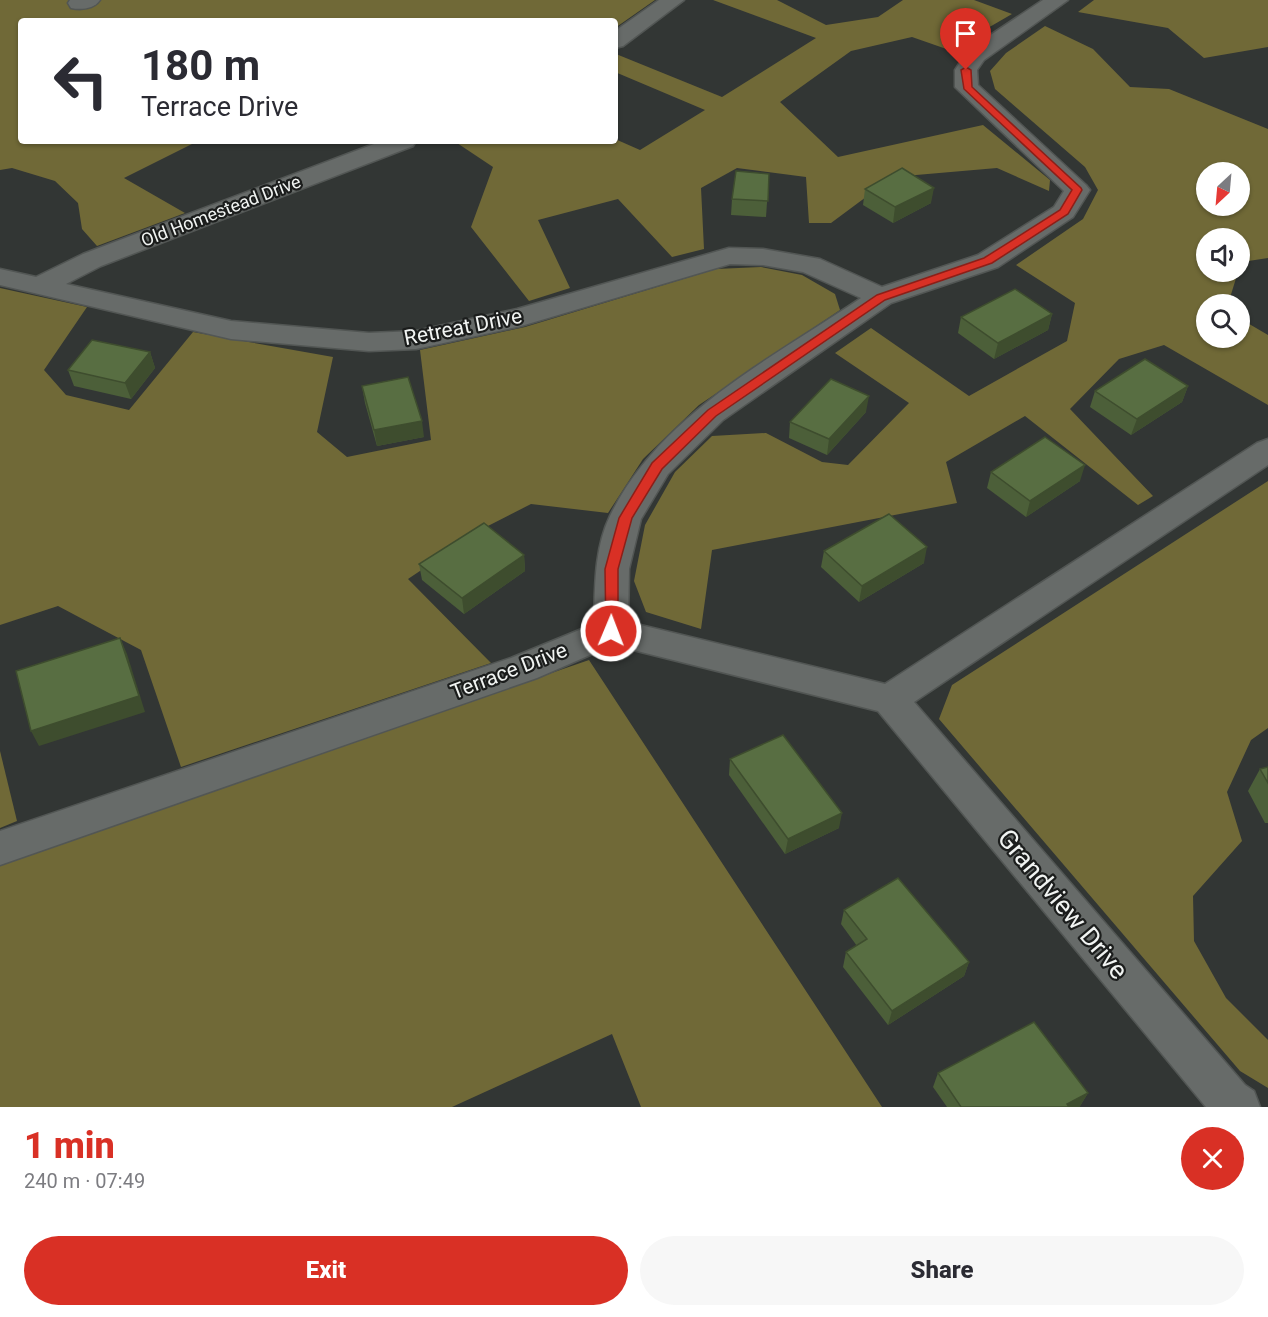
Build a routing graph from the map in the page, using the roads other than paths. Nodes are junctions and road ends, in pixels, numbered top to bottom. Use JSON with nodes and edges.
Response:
{"nodes":[{"id":1,"x":673,"y":0,"type":"edge"},
{"id":2,"x":1057,"y":0,"type":"edge"},
{"id":3,"x":618,"y":38,"type":"edge"},
{"id":4,"x":396,"y":144,"type":"edge"},
{"id":5,"x":0,"y":278,"type":"edge"},
{"id":6,"x":40,"y":286,"type":"junction"},
{"id":7,"x":881,"y":297,"type":"junction"},
{"id":8,"x":1268,"y":450,"type":"edge"},
{"id":9,"x":611,"y":631,"type":"junction"},
{"id":10,"x":890,"y":699,"type":"junction"},
{"id":11,"x":0,"y":848,"type":"edge"},
{"id":12,"x":1238,"y":1107,"type":"edge"}],
"edges":[{"from":1,"to":3,"type":"street"},
{"from":2,"to":7,"type":"street"},
{"from":4,"to":6,"type":"street","name":"Old Homestead Drive"},
{"from":5,"to":6,"type":"street","name":"Retreat Drive"},
{"from":6,"to":7,"type":"street","name":"Retreat Drive"},
{"from":7,"to":9,"type":"street"},
{"from":8,"to":10,"type":"street"},
{"from":9,"to":10,"type":"street"},
{"from":9,"to":11,"type":"street","name":"Terrace Drive"},
{"from":10,"to":12,"type":"street","name":"Grandview Drive"}]}
